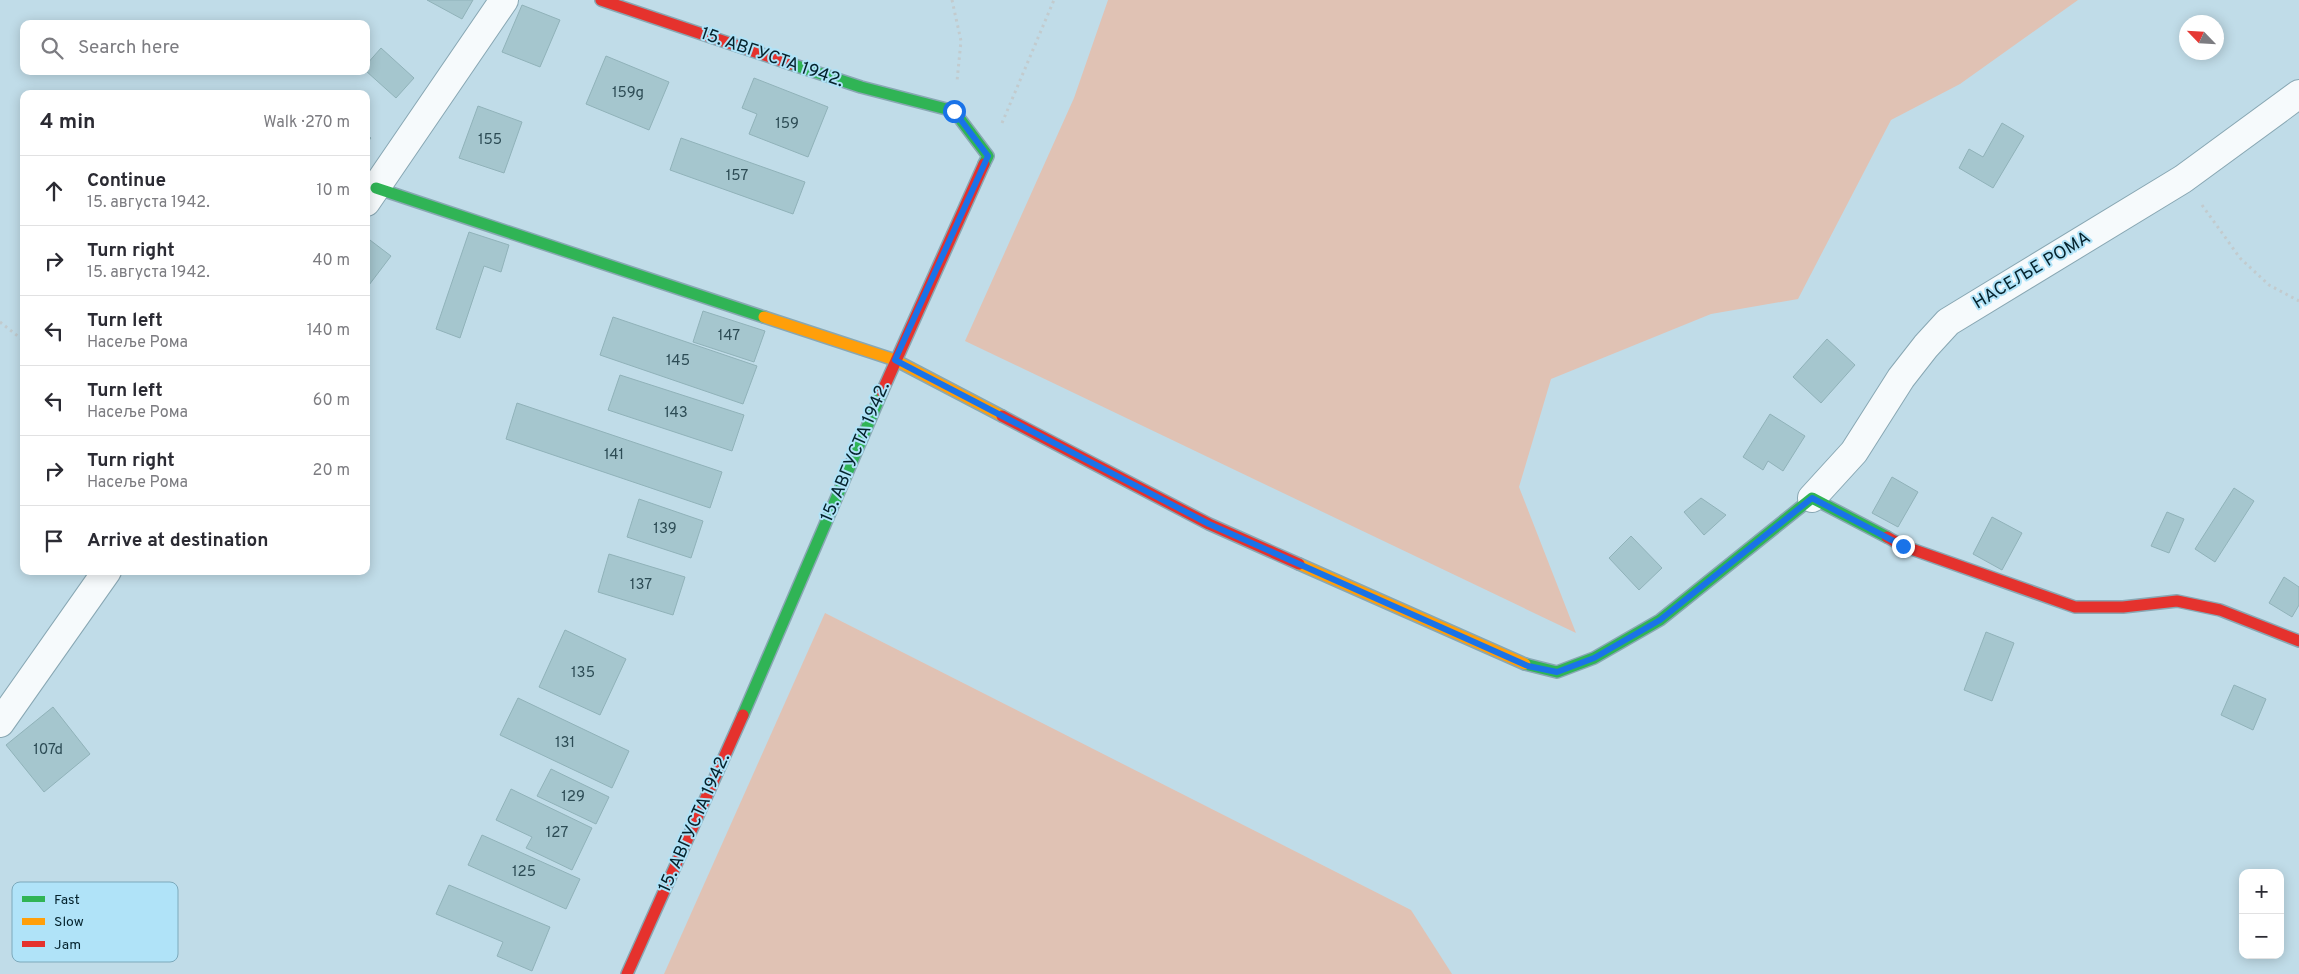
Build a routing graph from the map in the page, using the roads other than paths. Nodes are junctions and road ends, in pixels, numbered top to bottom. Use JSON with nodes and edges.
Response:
{"nodes":[{"id":1,"x":504,"y":0,"type":"edge"},
{"id":2,"x":601,"y":0,"type":"edge"},
{"id":3,"x":2299,"y":94,"type":"edge"},
{"id":4,"x":371,"y":195,"type":"edge"},
{"id":5,"x":895,"y":360,"type":"junction"},
{"id":6,"x":1812,"y":498,"type":"junction"},
{"id":7,"x":103,"y":575,"type":"edge"},
{"id":8,"x":2299,"y":641,"type":"edge"},
{"id":9,"x":0,"y":723,"type":"edge"},
{"id":10,"x":627,"y":974,"type":"edge"}],
"edges":[{"from":1,"to":4,"type":"street"},
{"from":2,"to":5,"type":"street","name":"15. АВГУСТА 1942."},
{"from":3,"to":6,"type":"street","name":"НАСЕЉЕ РОМА"},
{"from":4,"to":5,"type":"street","name":"НАСЕЉЕ РОМА"},
{"from":5,"to":6,"type":"street","name":"НАСЕЉЕ РОМА"},
{"from":5,"to":10,"type":"street","name":"15. АВГУСТА 1942."},
{"from":6,"to":8,"type":"street"},
{"from":7,"to":9,"type":"street"}]}
